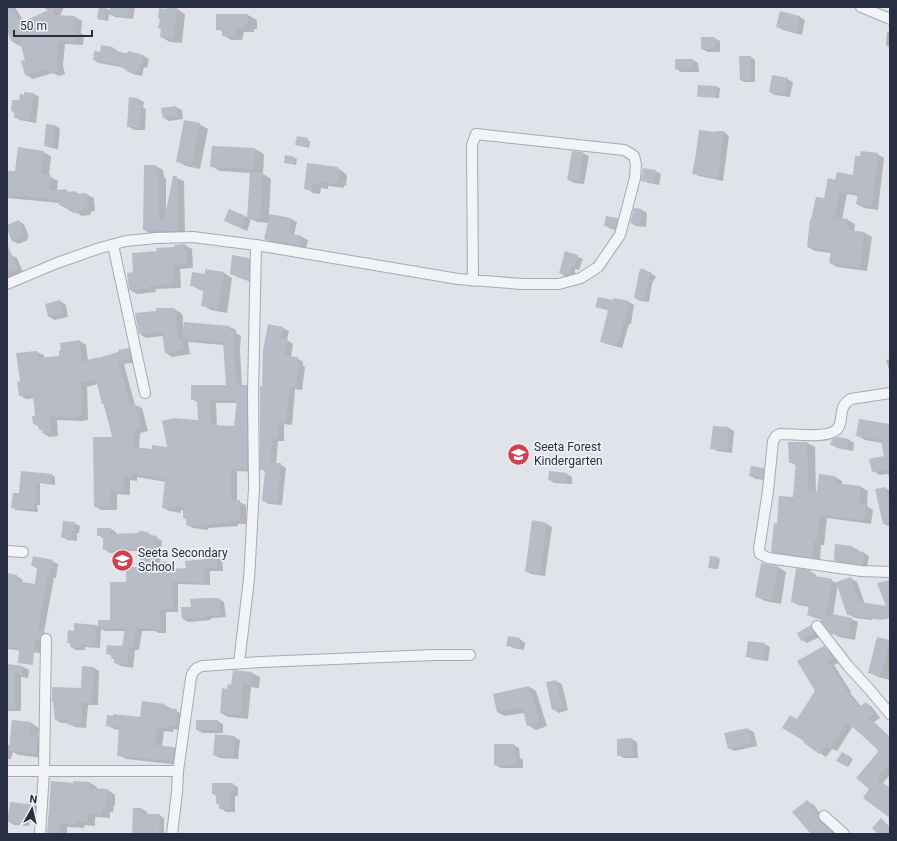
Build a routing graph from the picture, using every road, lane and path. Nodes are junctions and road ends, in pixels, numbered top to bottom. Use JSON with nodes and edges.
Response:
{"nodes":[{"id":1,"x":861,"y":7,"type":"edge"},
{"id":2,"x":890,"y":18,"type":"edge"},
{"id":3,"x":113,"y":245,"type":"junction"},
{"id":4,"x":256,"y":245,"type":"junction"},
{"id":5,"x":473,"y":281,"type":"junction"},
{"id":6,"x":7,"y":284,"type":"edge"},
{"id":7,"x":145,"y":393,"type":"dead end"},
{"id":8,"x":890,"y":393,"type":"edge"},
{"id":9,"x":7,"y":551,"type":"edge"},
{"id":10,"x":23,"y":552,"type":"dead end"},
{"id":11,"x":890,"y":572,"type":"edge"},
{"id":12,"x":817,"y":626,"type":"dead end"},
{"id":13,"x":46,"y":639,"type":"dead end"},
{"id":14,"x":470,"y":655,"type":"dead end"},
{"id":15,"x":239,"y":663,"type":"junction"},
{"id":16,"x":890,"y":714,"type":"edge"},
{"id":17,"x":7,"y":771,"type":"edge"},
{"id":18,"x":44,"y":771,"type":"junction"},
{"id":19,"x":178,"y":771,"type":"junction"},
{"id":20,"x":824,"y":816,"type":"dead end"},
{"id":21,"x":40,"y":834,"type":"edge"},
{"id":22,"x":172,"y":834,"type":"edge"},
{"id":23,"x":844,"y":834,"type":"edge"}],
"edges":[{"from":1,"to":2,"type":"street"},
{"from":3,"to":4,"type":"street"},
{"from":3,"to":6,"type":"street"},
{"from":3,"to":7,"type":"street"},
{"from":4,"to":5,"type":"street"},
{"from":4,"to":15,"type":"street"},
{"from":5,"to":5,"type":"street"},
{"from":8,"to":11,"type":"street"},
{"from":9,"to":10,"type":"street"},
{"from":12,"to":16,"type":"street"},
{"from":13,"to":18,"type":"street"},
{"from":14,"to":15,"type":"street"},
{"from":15,"to":19,"type":"street"},
{"from":17,"to":18,"type":"street"},
{"from":18,"to":19,"type":"street"},
{"from":18,"to":21,"type":"street"},
{"from":19,"to":22,"type":"street"},
{"from":20,"to":23,"type":"street"}]}
